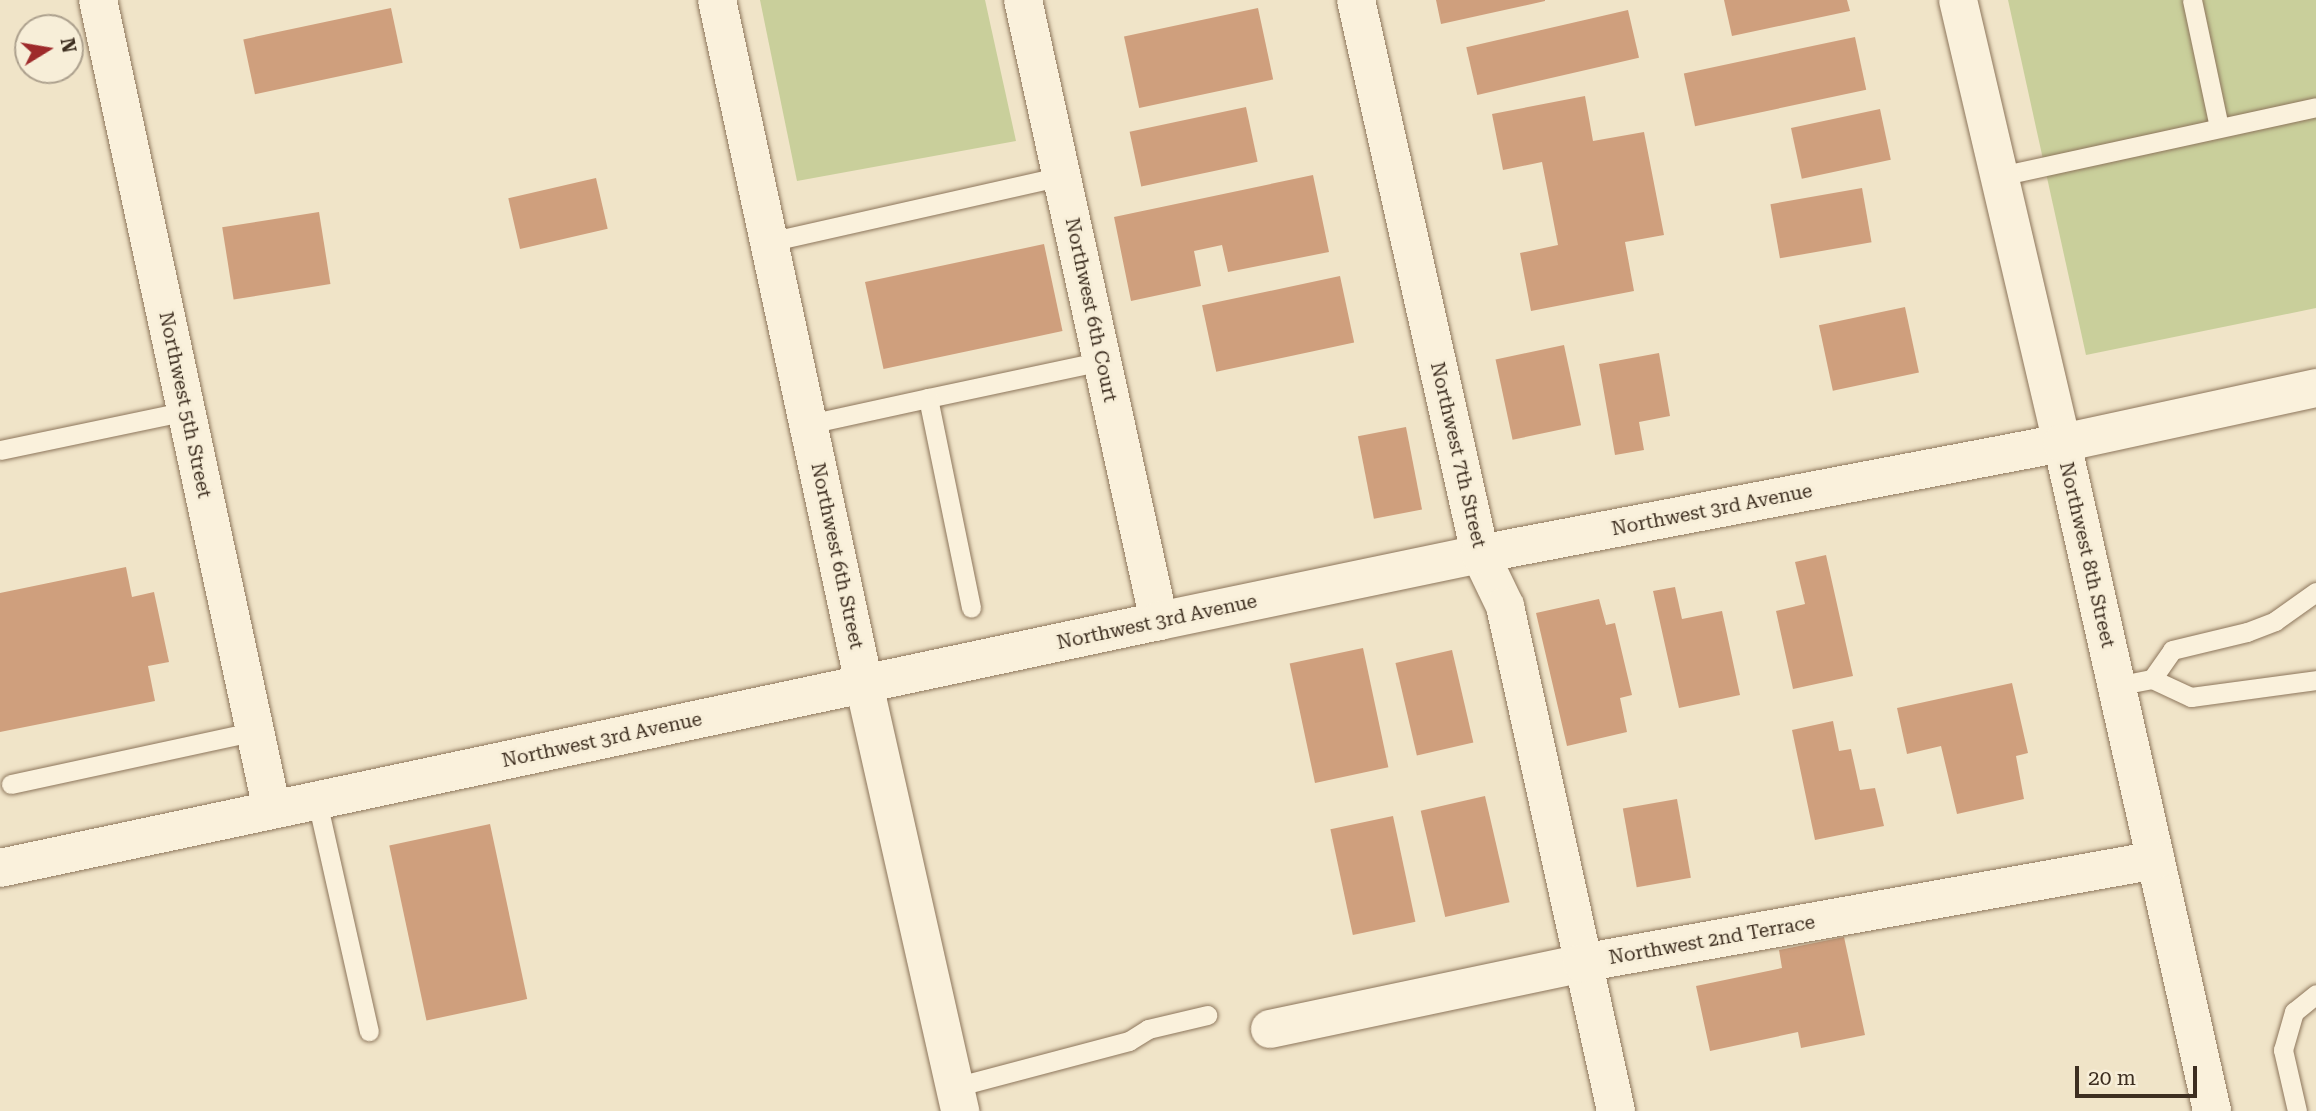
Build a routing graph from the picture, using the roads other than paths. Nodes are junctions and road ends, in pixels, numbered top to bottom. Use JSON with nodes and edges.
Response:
{"nodes":[{"id":1,"x":98,"y":0,"type":"edge"},
{"id":2,"x":717,"y":0,"type":"edge"},
{"id":3,"x":1023,"y":0,"type":"edge"},
{"id":4,"x":1356,"y":0,"type":"edge"},
{"id":5,"x":1958,"y":0,"type":"edge"},
{"id":6,"x":2192,"y":0,"type":"edge"},
{"id":7,"x":2316,"y":107,"type":"edge"},
{"id":8,"x":2219,"y":127,"type":"junction"},
{"id":9,"x":1061,"y":176,"type":"junction"},
{"id":10,"x":2000,"y":176,"type":"junction"},
{"id":11,"x":769,"y":242,"type":"junction"},
{"id":12,"x":1102,"y":361,"type":"junction"},
{"id":13,"x":2316,"y":388,"type":"edge"},
{"id":14,"x":928,"y":398,"type":"junction"},
{"id":15,"x":186,"y":411,"type":"junction"},
{"id":16,"x":809,"y":424,"type":"junction"},
{"id":17,"x":2062,"y":443,"type":"junction"},
{"id":18,"x":0,"y":450,"type":"edge"},
{"id":19,"x":1480,"y":554,"type":"junction"},
{"id":20,"x":2316,"y":592,"type":"edge"},
{"id":21,"x":971,"y":608,"type":"dead end"},
{"id":22,"x":1159,"y":621,"type":"junction"},
{"id":23,"x":2316,"y":680,"type":"edge"},
{"id":24,"x":2134,"y":682,"type":"junction"},
{"id":25,"x":864,"y":684,"type":"junction"},
{"id":26,"x":256,"y":731,"type":"junction"},
{"id":27,"x":11,"y":784,"type":"dead end"},
{"id":28,"x":317,"y":801,"type":"junction"},
{"id":29,"x":272,"y":810,"type":"junction"},
{"id":30,"x":2155,"y":860,"type":"junction"},
{"id":31,"x":0,"y":868,"type":"edge"},
{"id":32,"x":1582,"y":963,"type":"junction"},
{"id":33,"x":2316,"y":994,"type":"edge"},
{"id":34,"x":1207,"y":1015,"type":"dead end"},
{"id":35,"x":1270,"y":1029,"type":"dead end"},
{"id":36,"x":369,"y":1031,"type":"dead end"},
{"id":37,"x":958,"y":1099,"type":"edge"},
{"id":38,"x":1616,"y":1111,"type":"edge"},
{"id":39,"x":2212,"y":1111,"type":"edge"},
{"id":40,"x":2297,"y":1111,"type":"edge"}],
"edges":[{"from":1,"to":15,"type":"street","name":"Northwest 5th Street"},
{"from":2,"to":11,"type":"street","name":"Northwest 6th Street"},
{"from":3,"to":9,"type":"street","name":"Northwest 6th Court"},
{"from":4,"to":19,"type":"street","name":"Northwest 7th Street"},
{"from":5,"to":10,"type":"street","name":"Northwest 8th Street"},
{"from":6,"to":8,"type":"lane"},
{"from":7,"to":8,"type":"lane"},
{"from":8,"to":10,"type":"lane"},
{"from":9,"to":11,"type":"lane"},
{"from":9,"to":12,"type":"street","name":"Northwest 6th Court"},
{"from":10,"to":17,"type":"street","name":"Northwest 8th Street"},
{"from":11,"to":16,"type":"street","name":"Northwest 6th Street"},
{"from":12,"to":14,"type":"lane"},
{"from":12,"to":22,"type":"street","name":"Northwest 6th Court"},
{"from":13,"to":17,"type":"street","name":"Northwest 3rd Avenue"},
{"from":14,"to":16,"type":"lane"},
{"from":14,"to":21,"type":"lane"},
{"from":15,"to":18,"type":"lane"},
{"from":15,"to":26,"type":"street","name":"Northwest 5th Street"},
{"from":16,"to":25,"type":"street","name":"Northwest 6th Street"},
{"from":17,"to":19,"type":"street","name":"Northwest 3rd Avenue"},
{"from":17,"to":24,"type":"street","name":"Northwest 8th Street"},
{"from":19,"to":22,"type":"street","name":"Northwest 3rd Avenue"},
{"from":19,"to":32,"type":"street","name":"Northwest 7th Street"},
{"from":20,"to":24,"type":"lane"},
{"from":22,"to":25,"type":"street","name":"Northwest 3rd Avenue"},
{"from":23,"to":24,"type":"lane"},
{"from":24,"to":30,"type":"street","name":"Northwest 8th Street"},
{"from":25,"to":28,"type":"street","name":"Northwest 3rd Avenue"},
{"from":25,"to":37,"type":"street","name":"Northwest 6th Street"},
{"from":26,"to":27,"type":"lane"},
{"from":26,"to":29,"type":"street","name":"Northwest 5th Street"},
{"from":28,"to":29,"type":"street","name":"Northwest 3rd Avenue"},
{"from":28,"to":36,"type":"lane"},
{"from":29,"to":31,"type":"street","name":"Northwest 3rd Avenue"},
{"from":30,"to":32,"type":"street","name":"Northwest 2nd Terrace"},
{"from":30,"to":39,"type":"street","name":"Northwest 8th Street"},
{"from":32,"to":35,"type":"street","name":"Northwest 2nd Terrace"},
{"from":32,"to":38,"type":"street","name":"Northwest 7th Street"},
{"from":33,"to":40,"type":"lane"},
{"from":34,"to":37,"type":"lane"}]}
